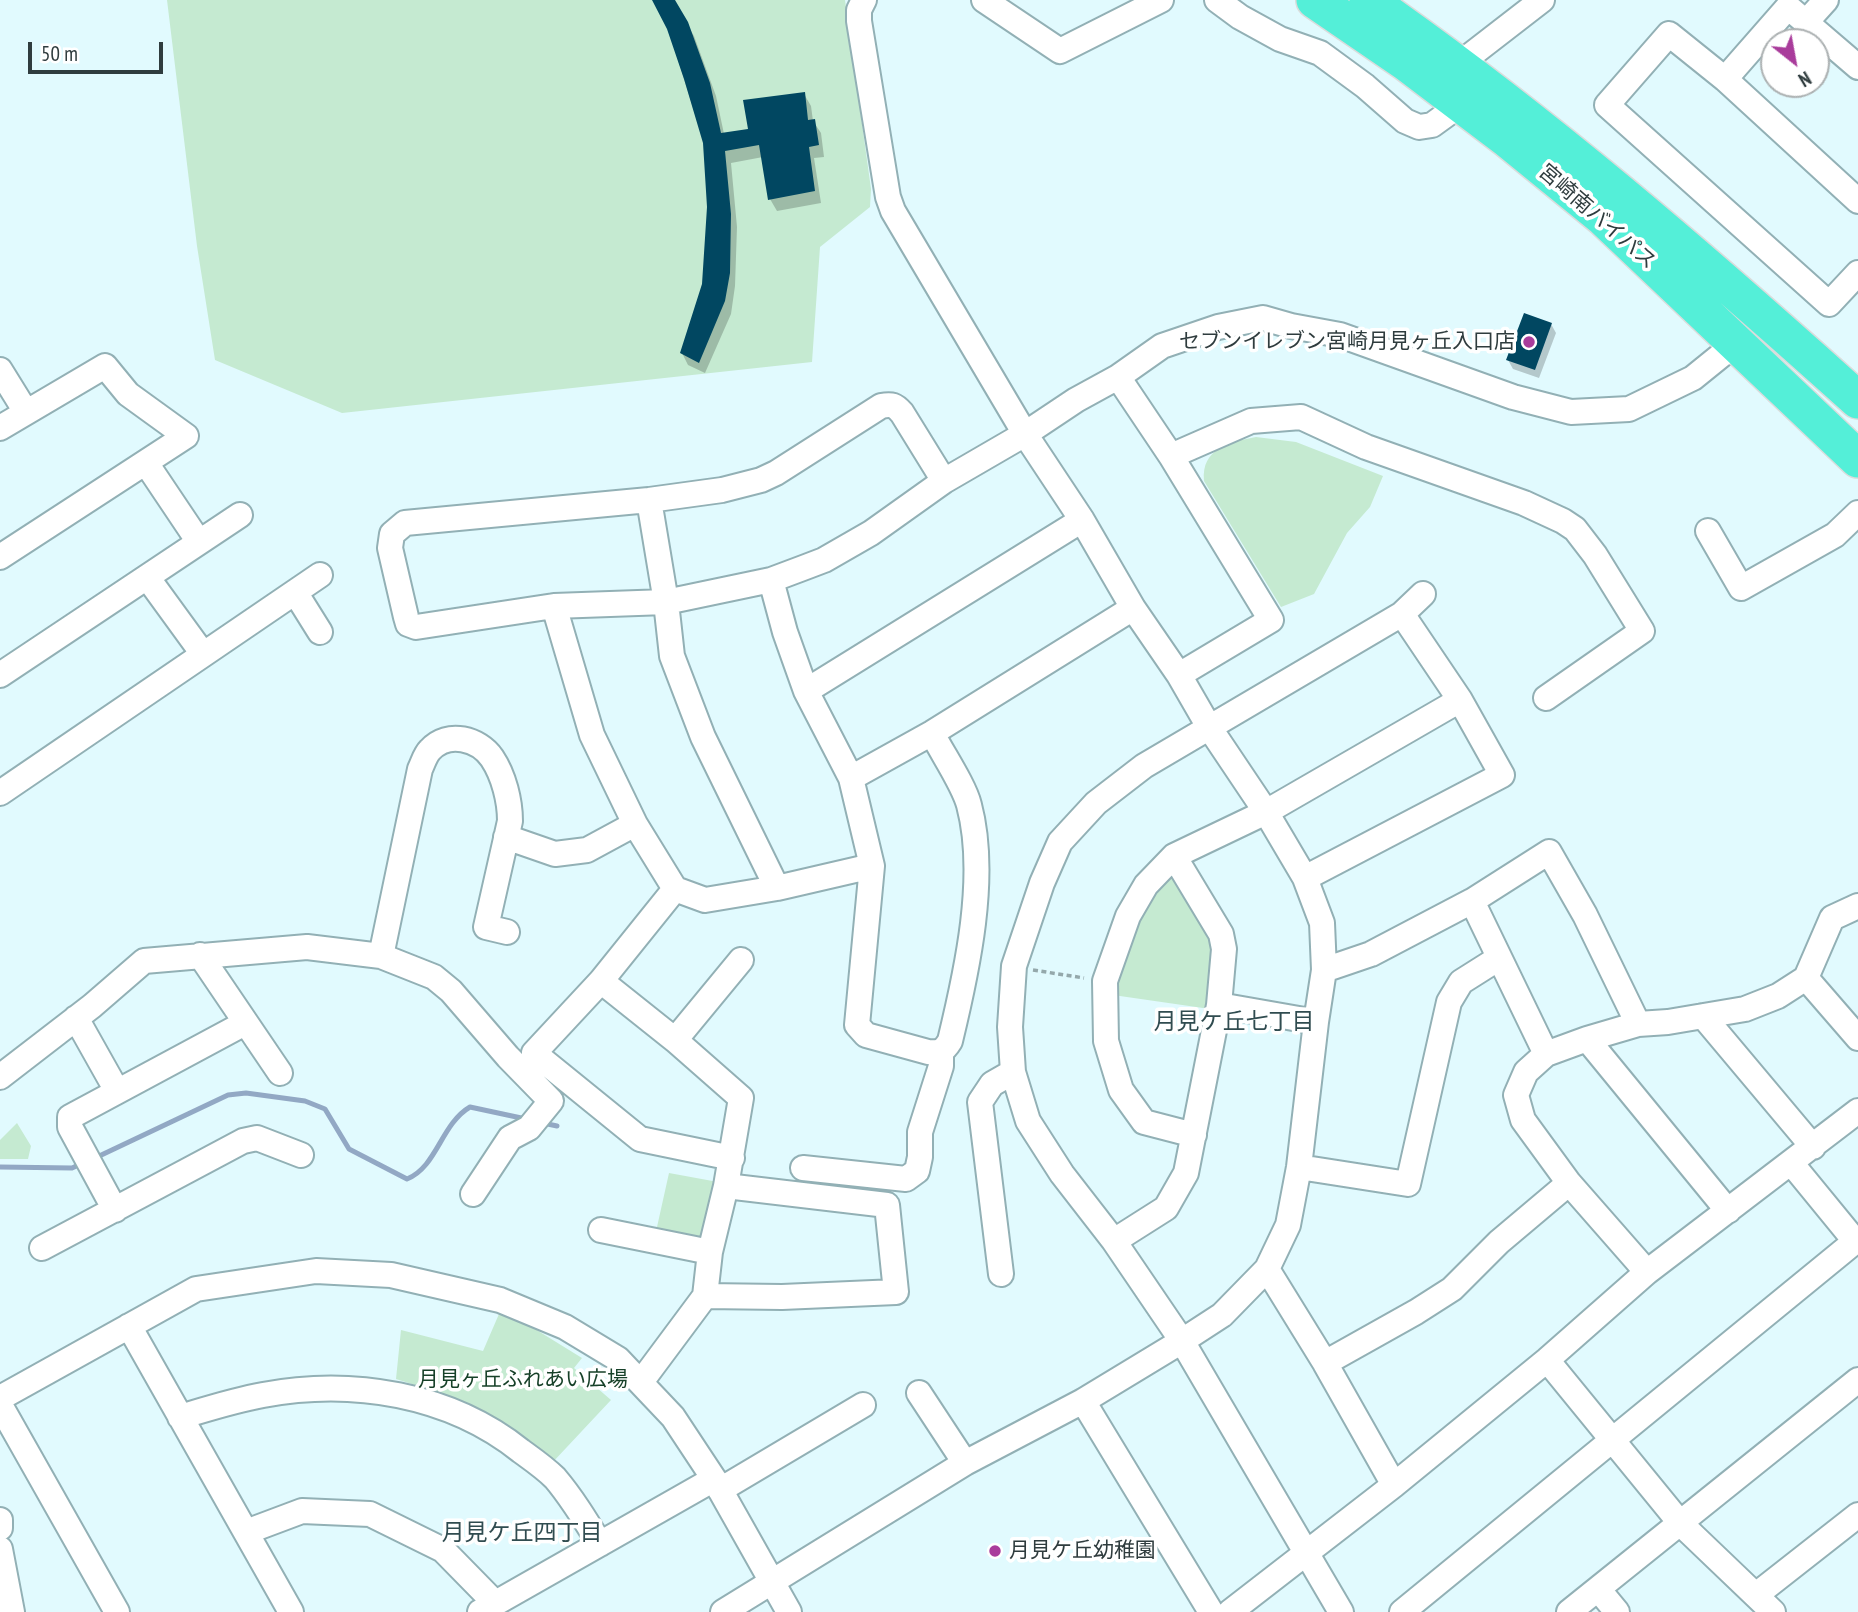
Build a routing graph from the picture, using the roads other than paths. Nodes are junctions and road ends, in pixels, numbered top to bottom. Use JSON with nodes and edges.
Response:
{"nodes":[{"id":1,"x":864,"y":0,"type":"edge"},
{"id":2,"x":984,"y":0,"type":"edge"},
{"id":3,"x":1161,"y":0,"type":"edge"},
{"id":4,"x":1217,"y":0,"type":"edge"},
{"id":5,"x":1315,"y":0,"type":"edge"},
{"id":6,"x":1542,"y":0,"type":"edge"},
{"id":7,"x":1826,"y":0,"type":"edge"},
{"id":8,"x":1362,"y":14,"type":"edge"},
{"id":9,"x":1807,"y":21,"type":"junction"},
{"id":10,"x":1332,"y":61,"type":"junction"},
{"id":11,"x":1458,"y":65,"type":"junction"},
{"id":12,"x":1858,"y":67,"type":"edge"},
{"id":13,"x":1725,"y":79,"type":"junction"},
{"id":14,"x":1461,"y":104,"type":"junction"},
{"id":15,"x":1858,"y":201,"type":"edge"},
{"id":16,"x":1858,"y":273,"type":"edge"},
{"id":17,"x":1735,"y":344,"type":"junction"},
{"id":18,"x":0,"y":370,"type":"edge"},
{"id":19,"x":1118,"y":377,"type":"junction"},
{"id":20,"x":1858,"y":400,"type":"edge"},
{"id":21,"x":26,"y":412,"type":"junction"},
{"id":22,"x":0,"y":428,"type":"edge"},
{"id":23,"x":1025,"y":434,"type":"junction"},
{"id":24,"x":1171,"y":456,"type":"junction"},
{"id":25,"x":1858,"y":459,"type":"edge"},
{"id":26,"x":146,"y":463,"type":"junction"},
{"id":27,"x":944,"y":481,"type":"junction"},
{"id":28,"x":649,"y":500,"type":"junction"},
{"id":29,"x":1858,"y":513,"type":"edge"},
{"id":30,"x":240,"y":514,"type":"dead end"},
{"id":31,"x":1082,"y":520,"type":"junction"},
{"id":32,"x":1708,"y":531,"type":"dead end"},
{"id":33,"x":199,"y":541,"type":"junction"},
{"id":34,"x":0,"y":557,"type":"edge"},
{"id":35,"x":320,"y":575,"type":"dead end"},
{"id":36,"x":147,"y":577,"type":"junction"},
{"id":37,"x":771,"y":580,"type":"junction"},
{"id":38,"x":295,"y":592,"type":"junction"},
{"id":39,"x":1423,"y":594,"type":"dead end"},
{"id":40,"x":666,"y":602,"type":"junction"},
{"id":41,"x":554,"y":606,"type":"junction"},
{"id":42,"x":1133,"y":608,"type":"junction"},
{"id":43,"x":1402,"y":614,"type":"junction"},
{"id":44,"x":320,"y":632,"type":"dead end"},
{"id":45,"x":203,"y":654,"type":"junction"},
{"id":46,"x":0,"y":675,"type":"edge"},
{"id":47,"x":1179,"y":675,"type":"junction"},
{"id":48,"x":806,"y":691,"type":"junction"},
{"id":49,"x":1546,"y":698,"type":"dead end"},
{"id":50,"x":1460,"y":700,"type":"junction"},
{"id":51,"x":1209,"y":727,"type":"junction"},
{"id":52,"x":932,"y":733,"type":"junction"},
{"id":53,"x":851,"y":778,"type":"junction"},
{"id":54,"x":0,"y":793,"type":"edge"},
{"id":55,"x":1266,"y":812,"type":"junction"},
{"id":56,"x":635,"y":824,"type":"junction"},
{"id":57,"x":506,"y":837,"type":"junction"},
{"id":58,"x":1174,"y":856,"type":"junction"},
{"id":59,"x":872,"y":866,"type":"junction"},
{"id":60,"x":1306,"y":878,"type":"junction"},
{"id":61,"x":777,"y":888,"type":"junction"},
{"id":62,"x":674,"y":889,"type":"junction"},
{"id":63,"x":1472,"y":901,"type":"junction"},
{"id":64,"x":1858,"y":906,"type":"edge"},
{"id":65,"x":507,"y":932,"type":"dead end"},
{"id":66,"x":200,"y":955,"type":"junction"},
{"id":67,"x":381,"y":956,"type":"junction"},
{"id":68,"x":1499,"y":958,"type":"junction"},
{"id":69,"x":741,"y":960,"type":"dead end"},
{"id":70,"x":1324,"y":970,"type":"junction"},
{"id":71,"x":1806,"y":978,"type":"junction"},
{"id":72,"x":601,"y":981,"type":"junction"},
{"id":73,"x":1219,"y":1004,"type":"junction"},
{"id":74,"x":1703,"y":1016,"type":"junction"},
{"id":75,"x":76,"y":1018,"type":"junction"},
{"id":76,"x":1315,"y":1022,"type":"junction"},
{"id":77,"x":245,"y":1023,"type":"junction"},
{"id":78,"x":1639,"y":1024,"type":"junction"},
{"id":79,"x":1858,"y":1038,"type":"edge"},
{"id":80,"x":1587,"y":1039,"type":"junction"},
{"id":81,"x":675,"y":1040,"type":"junction"},
{"id":82,"x":941,"y":1051,"type":"junction"},
{"id":83,"x":1546,"y":1054,"type":"junction"},
{"id":84,"x":1013,"y":1072,"type":"junction"},
{"id":85,"x":280,"y":1073,"type":"dead end"},
{"id":86,"x":0,"y":1077,"type":"edge"},
{"id":87,"x":117,"y":1091,"type":"junction"},
{"id":88,"x":1858,"y":1111,"type":"edge"},
{"id":89,"x":1194,"y":1135,"type":"junction"},
{"id":90,"x":1813,"y":1147,"type":"junction"},
{"id":91,"x":301,"y":1154,"type":"dead end"},
{"id":92,"x":732,"y":1158,"type":"junction"},
{"id":93,"x":1791,"y":1164,"type":"junction"},
{"id":94,"x":1299,"y":1167,"type":"junction"},
{"id":95,"x":803,"y":1168,"type":"dead end"},
{"id":96,"x":1569,"y":1182,"type":"junction"},
{"id":97,"x":726,"y":1186,"type":"junction"},
{"id":98,"x":472,"y":1194,"type":"dead end"},
{"id":99,"x":115,"y":1210,"type":"junction"},
{"id":100,"x":1728,"y":1211,"type":"junction"},
{"id":101,"x":601,"y":1230,"type":"dead end"},
{"id":102,"x":1857,"y":1240,"type":"edge"},
{"id":103,"x":1114,"y":1241,"type":"junction"},
{"id":104,"x":42,"y":1248,"type":"dead end"},
{"id":105,"x":710,"y":1252,"type":"junction"},
{"id":106,"x":1267,"y":1269,"type":"junction"},
{"id":107,"x":1647,"y":1272,"type":"junction"},
{"id":108,"x":1001,"y":1274,"type":"dead end"},
{"id":109,"x":705,"y":1296,"type":"junction"},
{"id":110,"x":129,"y":1326,"type":"junction"},
{"id":111,"x":1182,"y":1341,"type":"junction"},
{"id":112,"x":1547,"y":1360,"type":"junction"},
{"id":113,"x":1325,"y":1363,"type":"junction"},
{"id":114,"x":1858,"y":1380,"type":"edge"},
{"id":115,"x":641,"y":1382,"type":"junction"},
{"id":116,"x":919,"y":1393,"type":"dead end"},
{"id":117,"x":0,"y":1398,"type":"edge"},
{"id":118,"x":1083,"y":1401,"type":"junction"},
{"id":119,"x":0,"y":1405,"type":"edge"},
{"id":120,"x":863,"y":1405,"type":"dead end"},
{"id":121,"x":180,"y":1418,"type":"junction"},
{"id":122,"x":1612,"y":1440,"type":"junction"},
{"id":123,"x":965,"y":1463,"type":"junction"},
{"id":124,"x":717,"y":1485,"type":"junction"},
{"id":125,"x":1394,"y":1485,"type":"junction"},
{"id":126,"x":1858,"y":1515,"type":"edge"},
{"id":127,"x":0,"y":1520,"type":"edge"},
{"id":128,"x":1681,"y":1524,"type":"junction"},
{"id":129,"x":0,"y":1528,"type":"edge"},
{"id":130,"x":246,"y":1532,"type":"junction"},
{"id":131,"x":600,"y":1544,"type":"junction"},
{"id":132,"x":0,"y":1549,"type":"edge"},
{"id":133,"x":1307,"y":1551,"type":"junction"},
{"id":134,"x":773,"y":1583,"type":"junction"},
{"id":135,"x":1598,"y":1589,"type":"junction"},
{"id":136,"x":1756,"y":1594,"type":"junction"},
{"id":137,"x":487,"y":1608,"type":"edge"},
{"id":138,"x":12,"y":1612,"type":"edge"},
{"id":139,"x":117,"y":1612,"type":"edge"},
{"id":140,"x":291,"y":1612,"type":"edge"},
{"id":141,"x":723,"y":1612,"type":"edge"},
{"id":142,"x":789,"y":1612,"type":"edge"},
{"id":143,"x":1212,"y":1612,"type":"edge"},
{"id":144,"x":1230,"y":1612,"type":"edge"},
{"id":145,"x":1341,"y":1612,"type":"edge"},
{"id":146,"x":1402,"y":1612,"type":"edge"},
{"id":147,"x":1569,"y":1612,"type":"edge"},
{"id":148,"x":1617,"y":1612,"type":"edge"},
{"id":149,"x":1773,"y":1612,"type":"edge"}],
"edges":[{"from":1,"to":23,"type":"street"},
{"from":2,"to":3,"type":"street"},
{"from":4,"to":10,"type":"street"},
{"from":5,"to":8,"type":"highway","name":"宮崎南バイパス"},
{"from":6,"to":11,"type":"street"},
{"from":7,"to":9,"type":"street"},
{"from":8,"to":10,"type":"street"},
{"from":8,"to":11,"type":"highway","name":"宮崎南バイパス"},
{"from":8,"to":14,"type":"highway","name":"宮崎南バイパス"},
{"from":9,"to":12,"type":"street"},
{"from":9,"to":13,"type":"street"},
{"from":10,"to":14,"type":"street"},
{"from":11,"to":20,"type":"highway","name":"宮崎南バイパス"},
{"from":13,"to":15,"type":"street"},
{"from":13,"to":16,"type":"street"},
{"from":14,"to":17,"type":"highway","name":"宮崎南バイパス"},
{"from":17,"to":19,"type":"street"},
{"from":17,"to":25,"type":"highway","name":"宮崎南バイパス"},
{"from":18,"to":21,"type":"street"},
{"from":19,"to":23,"type":"street"},
{"from":19,"to":24,"type":"street"},
{"from":21,"to":22,"type":"street"},
{"from":21,"to":26,"type":"street"},
{"from":23,"to":27,"type":"street"},
{"from":23,"to":31,"type":"street"},
{"from":24,"to":47,"type":"street"},
{"from":24,"to":49,"type":"street"},
{"from":26,"to":33,"type":"street"},
{"from":26,"to":34,"type":"street"},
{"from":27,"to":28,"type":"street"},
{"from":27,"to":37,"type":"street"},
{"from":28,"to":40,"type":"street"},
{"from":28,"to":41,"type":"street"},
{"from":29,"to":32,"type":"street"},
{"from":30,"to":33,"type":"street"},
{"from":31,"to":42,"type":"street"},
{"from":31,"to":48,"type":"street"},
{"from":33,"to":36,"type":"street"},
{"from":35,"to":38,"type":"street"},
{"from":36,"to":45,"type":"street"},
{"from":36,"to":46,"type":"street"},
{"from":37,"to":40,"type":"street"},
{"from":37,"to":48,"type":"street"},
{"from":38,"to":44,"type":"street"},
{"from":38,"to":45,"type":"street"},
{"from":39,"to":43,"type":"street"},
{"from":40,"to":41,"type":"street"},
{"from":40,"to":61,"type":"street"},
{"from":41,"to":56,"type":"street"},
{"from":42,"to":47,"type":"street"},
{"from":42,"to":52,"type":"street"},
{"from":43,"to":50,"type":"street"},
{"from":43,"to":51,"type":"street"},
{"from":45,"to":54,"type":"street"},
{"from":47,"to":51,"type":"street"},
{"from":48,"to":53,"type":"street"},
{"from":50,"to":55,"type":"street"},
{"from":50,"to":60,"type":"street"},
{"from":51,"to":55,"type":"street"},
{"from":51,"to":84,"type":"street"},
{"from":52,"to":53,"type":"street"},
{"from":52,"to":82,"type":"street"},
{"from":53,"to":59,"type":"street"},
{"from":55,"to":58,"type":"street"},
{"from":55,"to":60,"type":"street"},
{"from":56,"to":57,"type":"street"},
{"from":56,"to":62,"type":"street"},
{"from":57,"to":65,"type":"street"},
{"from":57,"to":67,"type":"street"},
{"from":58,"to":73,"type":"street"},
{"from":58,"to":89,"type":"street"},
{"from":59,"to":61,"type":"street"},
{"from":59,"to":82,"type":"street"},
{"from":60,"to":70,"type":"street"},
{"from":61,"to":62,"type":"street"},
{"from":62,"to":72,"type":"street"},
{"from":63,"to":68,"type":"street"},
{"from":63,"to":70,"type":"street"},
{"from":63,"to":78,"type":"street"},
{"from":64,"to":71,"type":"street"},
{"from":66,"to":67,"type":"street"},
{"from":66,"to":75,"type":"street"},
{"from":66,"to":77,"type":"street"},
{"from":67,"to":98,"type":"street"},
{"from":68,"to":83,"type":"street"},
{"from":68,"to":94,"type":"street"},
{"from":69,"to":81,"type":"street"},
{"from":70,"to":76,"type":"street"},
{"from":71,"to":74,"type":"street"},
{"from":71,"to":79,"type":"street"},
{"from":72,"to":81,"type":"street"},
{"from":72,"to":92,"type":"street"},
{"from":73,"to":76,"type":"street"},
{"from":73,"to":89,"type":"street"},
{"from":74,"to":78,"type":"street"},
{"from":74,"to":90,"type":"street"},
{"from":75,"to":86,"type":"street"},
{"from":75,"to":87,"type":"street"},
{"from":76,"to":94,"type":"street"},
{"from":77,"to":85,"type":"street"},
{"from":77,"to":87,"type":"street"},
{"from":78,"to":80,"type":"street"},
{"from":80,"to":83,"type":"street"},
{"from":80,"to":100,"type":"street"},
{"from":81,"to":92,"type":"street"},
{"from":82,"to":95,"type":"street"},
{"from":83,"to":96,"type":"street"},
{"from":84,"to":103,"type":"street"},
{"from":84,"to":108,"type":"street"},
{"from":87,"to":99,"type":"street"},
{"from":88,"to":90,"type":"street"},
{"from":89,"to":103,"type":"street"},
{"from":90,"to":93,"type":"street"},
{"from":91,"to":99,"type":"street"},
{"from":92,"to":97,"type":"street"},
{"from":93,"to":100,"type":"street"},
{"from":93,"to":102,"type":"street"},
{"from":94,"to":106,"type":"street"},
{"from":96,"to":107,"type":"street"},
{"from":96,"to":113,"type":"street"},
{"from":97,"to":105,"type":"street"},
{"from":97,"to":109,"type":"street"},
{"from":99,"to":104,"type":"street"},
{"from":100,"to":107,"type":"street"},
{"from":101,"to":105,"type":"street"},
{"from":102,"to":122,"type":"street"},
{"from":103,"to":111,"type":"street"},
{"from":105,"to":109,"type":"street"},
{"from":106,"to":111,"type":"street"},
{"from":106,"to":113,"type":"street"},
{"from":107,"to":112,"type":"street"},
{"from":109,"to":115,"type":"street"},
{"from":110,"to":115,"type":"street"},
{"from":110,"to":117,"type":"street"},
{"from":110,"to":121,"type":"street"},
{"from":111,"to":118,"type":"street"},
{"from":111,"to":133,"type":"street"},
{"from":112,"to":122,"type":"street"},
{"from":112,"to":125,"type":"street"},
{"from":113,"to":125,"type":"street"},
{"from":114,"to":128,"type":"street"},
{"from":115,"to":124,"type":"street"},
{"from":116,"to":123,"type":"street"},
{"from":118,"to":123,"type":"street"},
{"from":118,"to":143,"type":"street"},
{"from":119,"to":139,"type":"street"},
{"from":120,"to":124,"type":"street"},
{"from":121,"to":130,"type":"street"},
{"from":121,"to":131,"type":"street"},
{"from":122,"to":128,"type":"street"},
{"from":122,"to":146,"type":"street"},
{"from":123,"to":134,"type":"street"},
{"from":124,"to":131,"type":"street"},
{"from":124,"to":134,"type":"street"},
{"from":125,"to":133,"type":"street"},
{"from":126,"to":136,"type":"street"},
{"from":127,"to":129,"type":"street"},
{"from":128,"to":135,"type":"street"},
{"from":128,"to":136,"type":"street"},
{"from":130,"to":137,"type":"street"},
{"from":130,"to":140,"type":"street"},
{"from":131,"to":137,"type":"street"},
{"from":132,"to":138,"type":"street"},
{"from":133,"to":144,"type":"street"},
{"from":133,"to":145,"type":"street"},
{"from":134,"to":141,"type":"street"},
{"from":134,"to":142,"type":"street"},
{"from":135,"to":147,"type":"street"},
{"from":135,"to":148,"type":"street"},
{"from":136,"to":149,"type":"street"}]}
